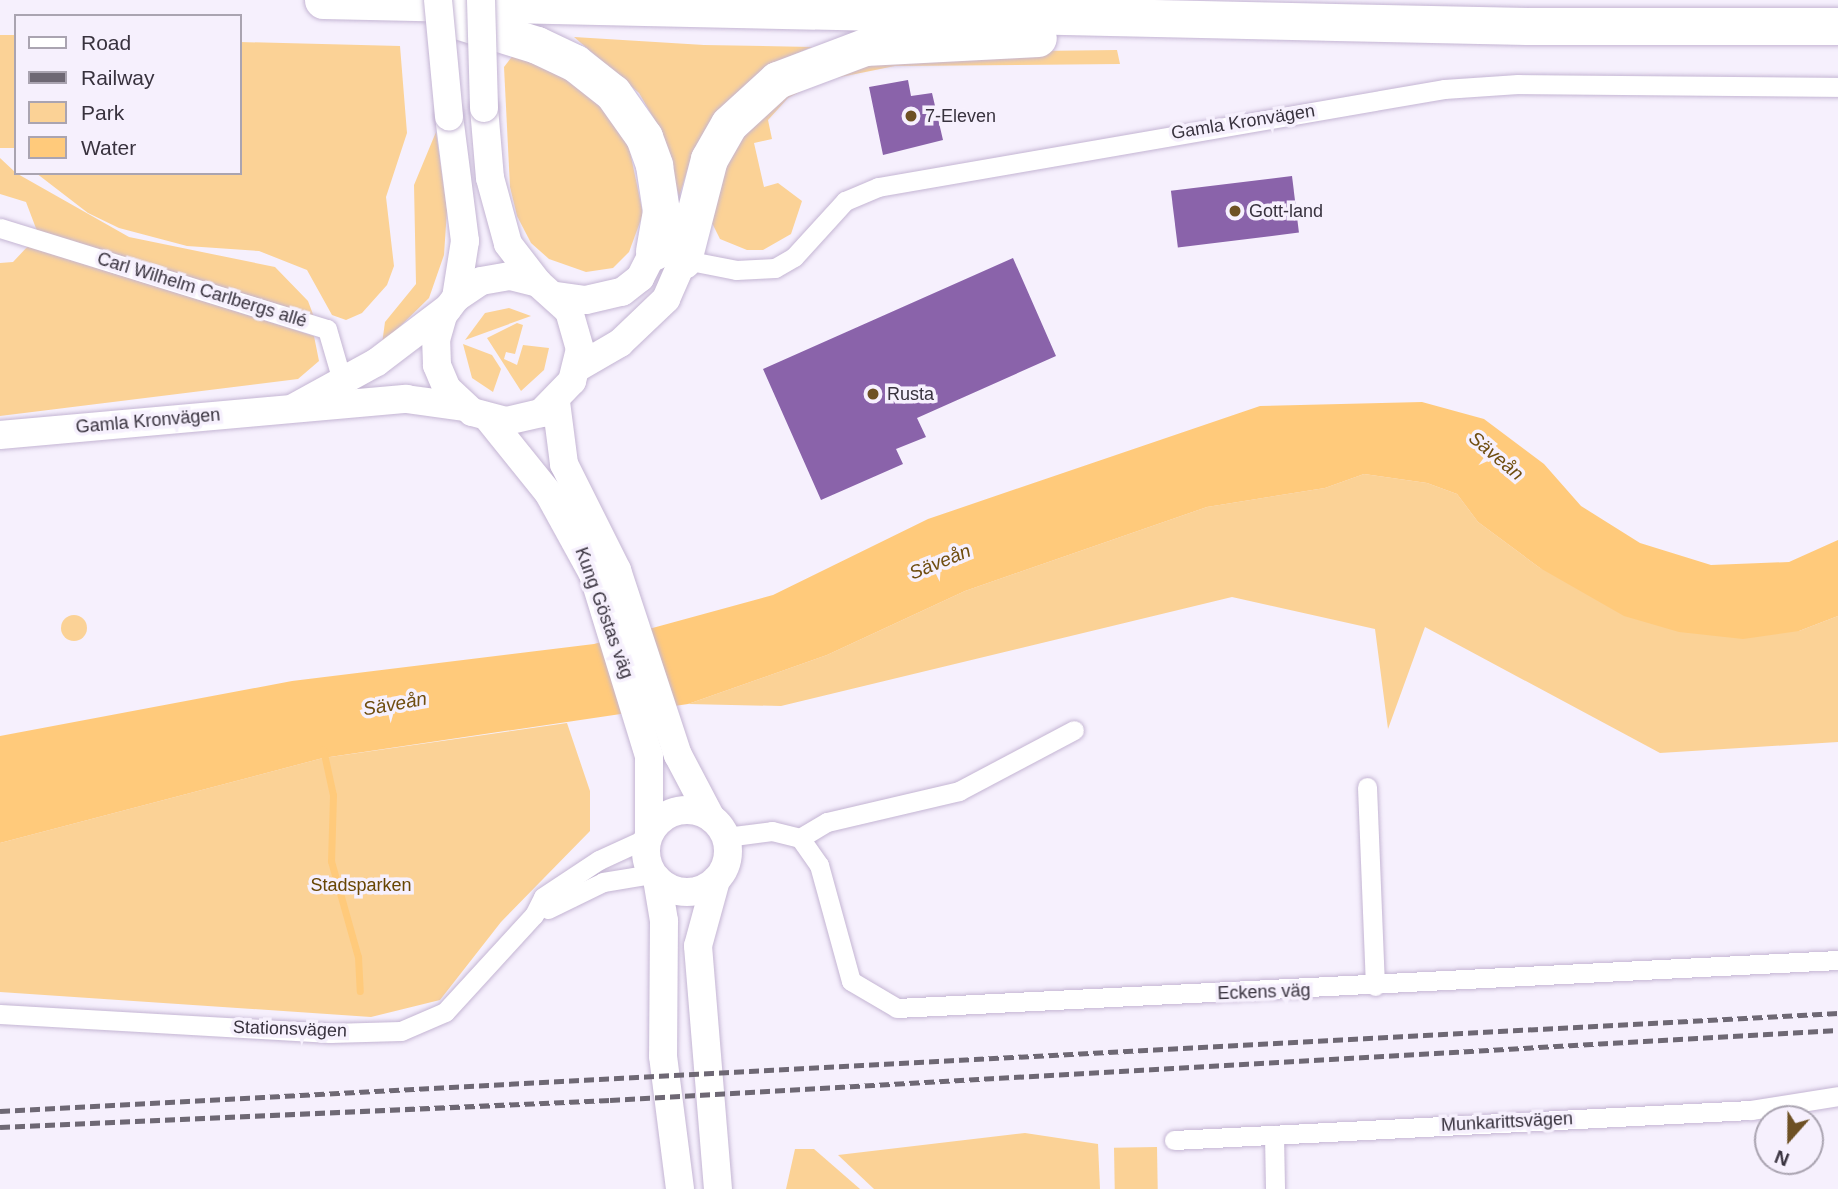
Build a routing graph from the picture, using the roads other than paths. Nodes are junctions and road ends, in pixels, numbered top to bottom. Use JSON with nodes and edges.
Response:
{"nodes":[{"id":1,"x":323,"y":0,"type":"edge"},
{"id":2,"x":339,"y":0,"type":"edge"},
{"id":3,"x":438,"y":0,"type":"edge"},
{"id":4,"x":481,"y":0,"type":"edge"},
{"id":5,"x":1838,"y":27,"type":"edge"},
{"id":6,"x":1838,"y":87,"type":"edge"},
{"id":7,"x":0,"y":228,"type":"edge"},
{"id":8,"x":668,"y":256,"type":"junction"},
{"id":9,"x":548,"y":289,"type":"junction"},
{"id":10,"x":452,"y":303,"type":"junction"},
{"id":11,"x":577,"y":369,"type":"junction"},
{"id":12,"x":345,"y":393,"type":"junction"},
{"id":13,"x":556,"y":402,"type":"junction"},
{"id":14,"x":477,"y":413,"type":"junction"},
{"id":15,"x":0,"y":435,"type":"edge"},
{"id":16,"x":621,"y":613,"type":"junction"},
{"id":17,"x":656,"y":726,"type":"junction"},
{"id":18,"x":1074,"y":730,"type":"dead end"},
{"id":19,"x":1367,"y":787,"type":"dead end"},
{"id":20,"x":718,"y":827,"type":"junction"},
{"id":21,"x":648,"y":836,"type":"junction"},
{"id":22,"x":800,"y":838,"type":"junction"},
{"id":23,"x":655,"y":877,"type":"junction"},
{"id":24,"x":716,"y":880,"type":"junction"},
{"id":25,"x":534,"y":915,"type":"junction"},
{"id":26,"x":1838,"y":960,"type":"edge"},
{"id":27,"x":1375,"y":986,"type":"junction"},
{"id":28,"x":0,"y":1014,"type":"edge"},
{"id":29,"x":1838,"y":1096,"type":"edge"},
{"id":30,"x":1274,"y":1135,"type":"junction"},
{"id":31,"x":1174,"y":1140,"type":"dead end"},
{"id":32,"x":680,"y":1189,"type":"edge"},
{"id":33,"x":718,"y":1189,"type":"edge"},
{"id":34,"x":1275,"y":1189,"type":"edge"}],
"edges":[{"from":1,"to":2,"type":"highway"},
{"from":2,"to":5,"type":"highway"},
{"from":2,"to":8,"type":"highway"},
{"from":3,"to":10,"type":"main road","bridge":true},
{"from":4,"to":9,"type":"main road","bridge":true},
{"from":5,"to":8,"type":"highway"},
{"from":6,"to":8,"type":"street","name":"Gamla Kronvägen"},
{"from":7,"to":12,"type":"street","name":"Carl Wilhelm Carlbergs allé"},
{"from":8,"to":9,"type":"main road"},
{"from":8,"to":11,"type":"main road"},
{"from":9,"to":10,"type":"main road"},
{"from":9,"to":11,"type":"main road"},
{"from":10,"to":12,"type":"main road","name":"Gamla Kronvägen"},
{"from":10,"to":14,"type":"main road"},
{"from":11,"to":13,"type":"main road"},
{"from":12,"to":14,"type":"main road","name":"Gamla Kronvägen"},
{"from":12,"to":15,"type":"main road","name":"Gamla Kronvägen"},
{"from":13,"to":14,"type":"main road"},
{"from":13,"to":16,"type":"main road","name":"Kung Göstas väg"},
{"from":14,"to":16,"type":"main road","name":"Kung Göstas väg"},
{"from":16,"to":17,"type":"main road","name":"Kung Göstas väg"},
{"from":17,"to":20,"type":"main road","name":"Kung Göstas väg"},
{"from":17,"to":21,"type":"main road","name":"Kung Göstas väg"},
{"from":18,"to":22,"type":"street"},
{"from":19,"to":27,"type":"street"},
{"from":20,"to":21,"type":"main road"},
{"from":20,"to":22,"type":"street"},
{"from":20,"to":24,"type":"main road"},
{"from":21,"to":23,"type":"main road","name":"Kung Göstas väg"},
{"from":21,"to":25,"type":"street","name":"Stationsvägen"},
{"from":22,"to":27,"type":"street","name":"Eckens väg"},
{"from":23,"to":24,"type":"main road"},
{"from":23,"to":25,"type":"street","name":"Stationsvägen"},
{"from":23,"to":32,"type":"main road","name":"Kung Göstas väg"},
{"from":24,"to":33,"type":"main road"},
{"from":25,"to":28,"type":"street","name":"Stationsvägen"},
{"from":26,"to":27,"type":"street","name":"Eckens väg"},
{"from":29,"to":30,"type":"street","name":"Munkarittsvägen"},
{"from":30,"to":31,"type":"street","name":"Munkarittsvägen"},
{"from":30,"to":34,"type":"street"}]}
